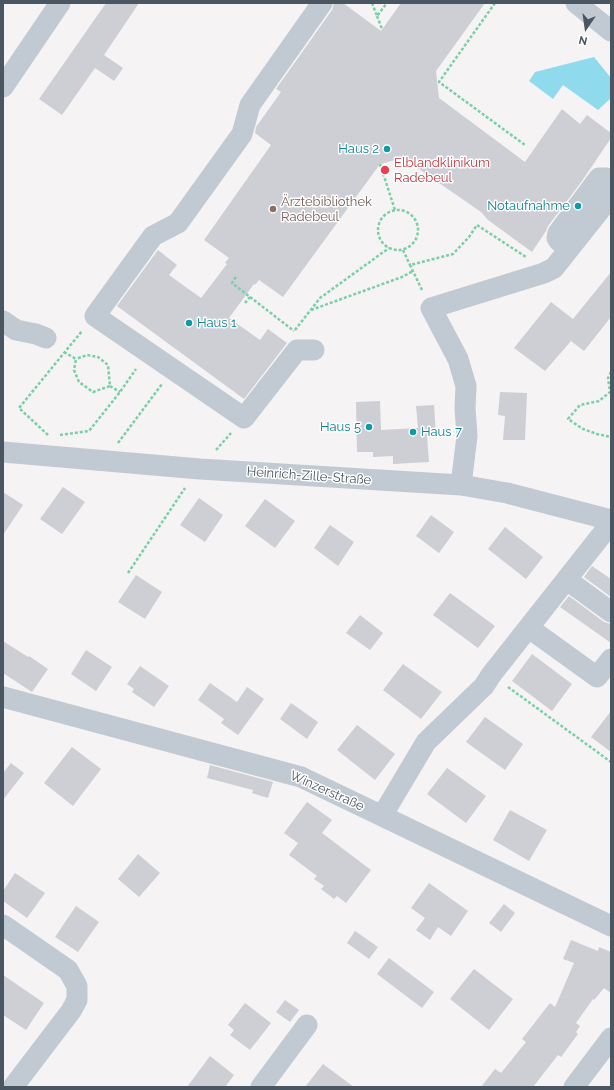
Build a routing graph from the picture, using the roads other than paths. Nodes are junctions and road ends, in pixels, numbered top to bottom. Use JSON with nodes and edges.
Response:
{"nodes":[{"id":1,"x":60,"y":3,"type":"edge"},
{"id":2,"x":322,"y":3,"type":"edge"},
{"id":3,"x":576,"y":3,"type":"edge"},
{"id":4,"x":611,"y":31,"type":"edge"},
{"id":5,"x":3,"y":87,"type":"edge"},
{"id":6,"x":611,"y":179,"type":"edge"},
{"id":7,"x":611,"y":196,"type":"edge"},
{"id":8,"x":569,"y":249,"type":"junction"},
{"id":9,"x":3,"y":321,"type":"edge"},
{"id":10,"x":46,"y":338,"type":"dead end"},
{"id":11,"x":302,"y":343,"type":"road end"},
{"id":12,"x":3,"y":452,"type":"edge"},
{"id":13,"x":456,"y":485,"type":"junction"},
{"id":14,"x":611,"y":522,"type":"edge"},
{"id":15,"x":567,"y":580,"type":"junction"},
{"id":16,"x":611,"y":612,"type":"edge"},
{"id":17,"x":529,"y":628,"type":"junction"},
{"id":18,"x":611,"y":659,"type":"edge"},
{"id":19,"x":3,"y":697,"type":"edge"},
{"id":20,"x":382,"y":816,"type":"junction"},
{"id":21,"x":3,"y":924,"type":"edge"},
{"id":22,"x":611,"y":926,"type":"edge"},
{"id":23,"x":307,"y":1025,"type":"dead end"},
{"id":24,"x":611,"y":1038,"type":"edge"},
{"id":25,"x":13,"y":1087,"type":"edge"},
{"id":26,"x":261,"y":1087,"type":"edge"},
{"id":27,"x":574,"y":1087,"type":"edge"}],
"edges":[{"from":1,"to":5,"type":"street"},
{"from":2,"to":11,"type":"street"},
{"from":3,"to":4,"type":"street"},
{"from":6,"to":8,"type":"street"},
{"from":7,"to":8,"type":"street"},
{"from":8,"to":13,"type":"street"},
{"from":9,"to":10,"type":"street"},
{"from":12,"to":13,"type":"street","name":"Heinrich-Zille-Straße"},
{"from":13,"to":14,"type":"street","name":"Heinrich-Zille-Straße"},
{"from":14,"to":15,"type":"street"},
{"from":15,"to":16,"type":"street"},
{"from":15,"to":17,"type":"street"},
{"from":17,"to":18,"type":"street"},
{"from":17,"to":20,"type":"street"},
{"from":19,"to":20,"type":"street","name":"Winzerstraße"},
{"from":20,"to":22,"type":"street","name":"Winzerstraße"},
{"from":21,"to":25,"type":"street"},
{"from":23,"to":26,"type":"street"},
{"from":24,"to":27,"type":"street"}]}
